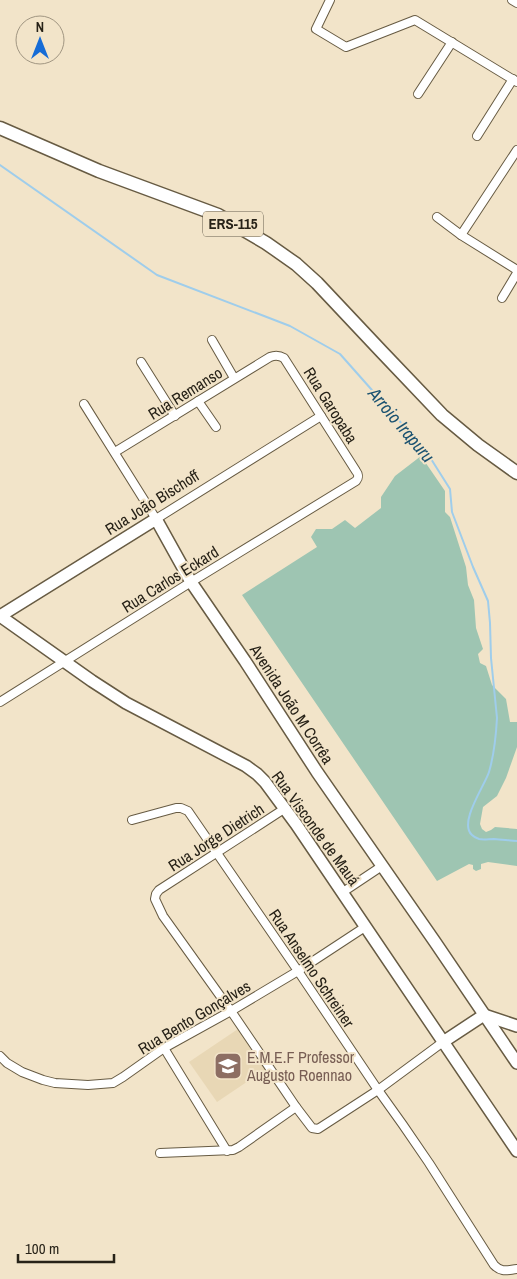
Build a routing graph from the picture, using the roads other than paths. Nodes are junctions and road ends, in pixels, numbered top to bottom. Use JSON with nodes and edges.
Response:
{"nodes":[{"id":1,"x":330,"y":0,"type":"edge"},
{"id":2,"x":512,"y":0,"type":"edge"},
{"id":3,"x":517,"y":3,"type":"edge"},
{"id":4,"x":452,"y":42,"type":"junction"},
{"id":5,"x":515,"y":80,"type":"edge"},
{"id":6,"x":418,"y":94,"type":"dead end"},
{"id":7,"x":0,"y":128,"type":"edge"},
{"id":8,"x":477,"y":136,"type":"dead end"},
{"id":9,"x":517,"y":150,"type":"edge"},
{"id":10,"x":437,"y":217,"type":"dead end"},
{"id":11,"x":461,"y":235,"type":"junction"},
{"id":12,"x":517,"y":272,"type":"edge"},
{"id":13,"x":502,"y":298,"type":"dead end"},
{"id":14,"x":212,"y":340,"type":"dead end"},
{"id":15,"x":270,"y":357,"type":"joint"},
{"id":16,"x":142,"y":362,"type":"dead end"},
{"id":17,"x":234,"y":378,"type":"junction"},
{"id":18,"x":198,"y":401,"type":"junction"},
{"id":19,"x":84,"y":404,"type":"dead end"},
{"id":20,"x":175,"y":416,"type":"junction"},
{"id":21,"x":320,"y":416,"type":"junction"},
{"id":22,"x":216,"y":427,"type":"dead end"},
{"id":23,"x":114,"y":452,"type":"junction"},
{"id":24,"x":517,"y":473,"type":"edge"},
{"id":25,"x":356,"y":481,"type":"joint"},
{"id":26,"x":156,"y":519,"type":"junction"},
{"id":27,"x":191,"y":582,"type":"junction"},
{"id":28,"x":0,"y":616,"type":"edge"},
{"id":29,"x":64,"y":661,"type":"junction"},
{"id":30,"x":0,"y":702,"type":"edge"},
{"id":31,"x":284,"y":808,"type":"junction"},
{"id":32,"x":132,"y":820,"type":"dead end"},
{"id":33,"x":217,"y":853,"type":"junction"},
{"id":34,"x":382,"y":866,"type":"junction"},
{"id":35,"x":342,"y":892,"type":"junction"},
{"id":36,"x":365,"y":927,"type":"junction"},
{"id":37,"x":298,"y":971,"type":"junction"},
{"id":38,"x":231,"y":1011,"type":"junction"},
{"id":39,"x":484,"y":1015,"type":"junction"},
{"id":40,"x":517,"y":1026,"type":"edge"},
{"id":41,"x":443,"y":1042,"type":"junction"},
{"id":42,"x":164,"y":1048,"type":"junction"},
{"id":43,"x":0,"y":1056,"type":"edge"},
{"id":44,"x":517,"y":1063,"type":"edge"},
{"id":45,"x":378,"y":1090,"type":"junction"},
{"id":46,"x":296,"y":1107,"type":"junction"},
{"id":47,"x":227,"y":1151,"type":"junction"},
{"id":48,"x":517,"y":1151,"type":"edge"},
{"id":49,"x":160,"y":1153,"type":"dead end"},
{"id":50,"x":517,"y":1269,"type":"edge"}],
"edges":[{"from":1,"to":4,"type":"street"},
{"from":2,"to":3,"type":"street"},
{"from":4,"to":5,"type":"street"},
{"from":4,"to":6,"type":"street"},
{"from":5,"to":8,"type":"street"},
{"from":7,"to":24,"type":"main road","number":"ERS-115"},
{"from":9,"to":11,"type":"street"},
{"from":10,"to":11,"type":"street"},
{"from":11,"to":12,"type":"street"},
{"from":12,"to":13,"type":"street"},
{"from":14,"to":17,"type":"street"},
{"from":15,"to":17,"type":"street","name":"Rua Remanso"},
{"from":15,"to":21,"type":"street","name":"Rua Garopaba"},
{"from":16,"to":20,"type":"street"},
{"from":17,"to":18,"type":"street","name":"Rua Remanso"},
{"from":18,"to":20,"type":"street","name":"Rua Remanso"},
{"from":18,"to":22,"type":"street"},
{"from":19,"to":23,"type":"street","name":"Avenida João M Corrêa"},
{"from":20,"to":23,"type":"street","name":"Rua Remanso"},
{"from":21,"to":25,"type":"street","name":"Rua Garopaba"},
{"from":21,"to":26,"type":"street","name":"Rua João Bischoff"},
{"from":23,"to":26,"type":"street","name":"Avenida João M Corrêa"},
{"from":25,"to":27,"type":"street","name":"Rua Carlos Eckard"},
{"from":26,"to":27,"type":"street","name":"Avenida João M Corrêa"},
{"from":26,"to":28,"type":"street","name":"Rua João Bischoff"},
{"from":27,"to":29,"type":"street","name":"Rua Carlos Eckard"},
{"from":27,"to":34,"type":"street","name":"Avenida João M Corrêa"},
{"from":28,"to":29,"type":"street","name":"Rua Visconde de Mauá"},
{"from":29,"to":30,"type":"street","name":"Rua Carlos Eckard"},
{"from":29,"to":31,"type":"street","name":"Rua Visconde de Mauá"},
{"from":31,"to":33,"type":"street","name":"Rua Jorge Dietrich"},
{"from":31,"to":35,"type":"street","name":"Rua Visconde de Mauá"},
{"from":32,"to":33,"type":"street","name":"Rua Anselmo Schreiner"},
{"from":33,"to":37,"type":"street","name":"Rua Anselmo Schreiner"},
{"from":33,"to":38,"type":"street","name":"Rua Jorge Dietrich"},
{"from":34,"to":35,"type":"street"},
{"from":34,"to":39,"type":"street","name":"Avenida João M Corrêa"},
{"from":35,"to":36,"type":"street","name":"Rua Visconde de Mauá"},
{"from":36,"to":37,"type":"street","name":"Rua Bento Gonçalves"},
{"from":36,"to":41,"type":"street","name":"Rua Visconde de Mauá"},
{"from":37,"to":38,"type":"street","name":"Rua Bento Gonçalves"},
{"from":37,"to":45,"type":"street","name":"Rua Anselmo Schreiner"},
{"from":38,"to":42,"type":"street","name":"Rua Bento Gonçalves"},
{"from":38,"to":46,"type":"street"},
{"from":39,"to":40,"type":"street"},
{"from":39,"to":41,"type":"street"},
{"from":39,"to":44,"type":"street","name":"Avenida João M Corrêa"},
{"from":41,"to":45,"type":"street"},
{"from":41,"to":48,"type":"street","name":"Rua Visconde de Mauá"},
{"from":42,"to":43,"type":"street","name":"Rua Bento Gonçalves"},
{"from":42,"to":47,"type":"street"},
{"from":45,"to":46,"type":"street"},
{"from":45,"to":50,"type":"street","name":"Rua Anselmo Schreiner"},
{"from":46,"to":47,"type":"street"},
{"from":47,"to":49,"type":"street"}]}
